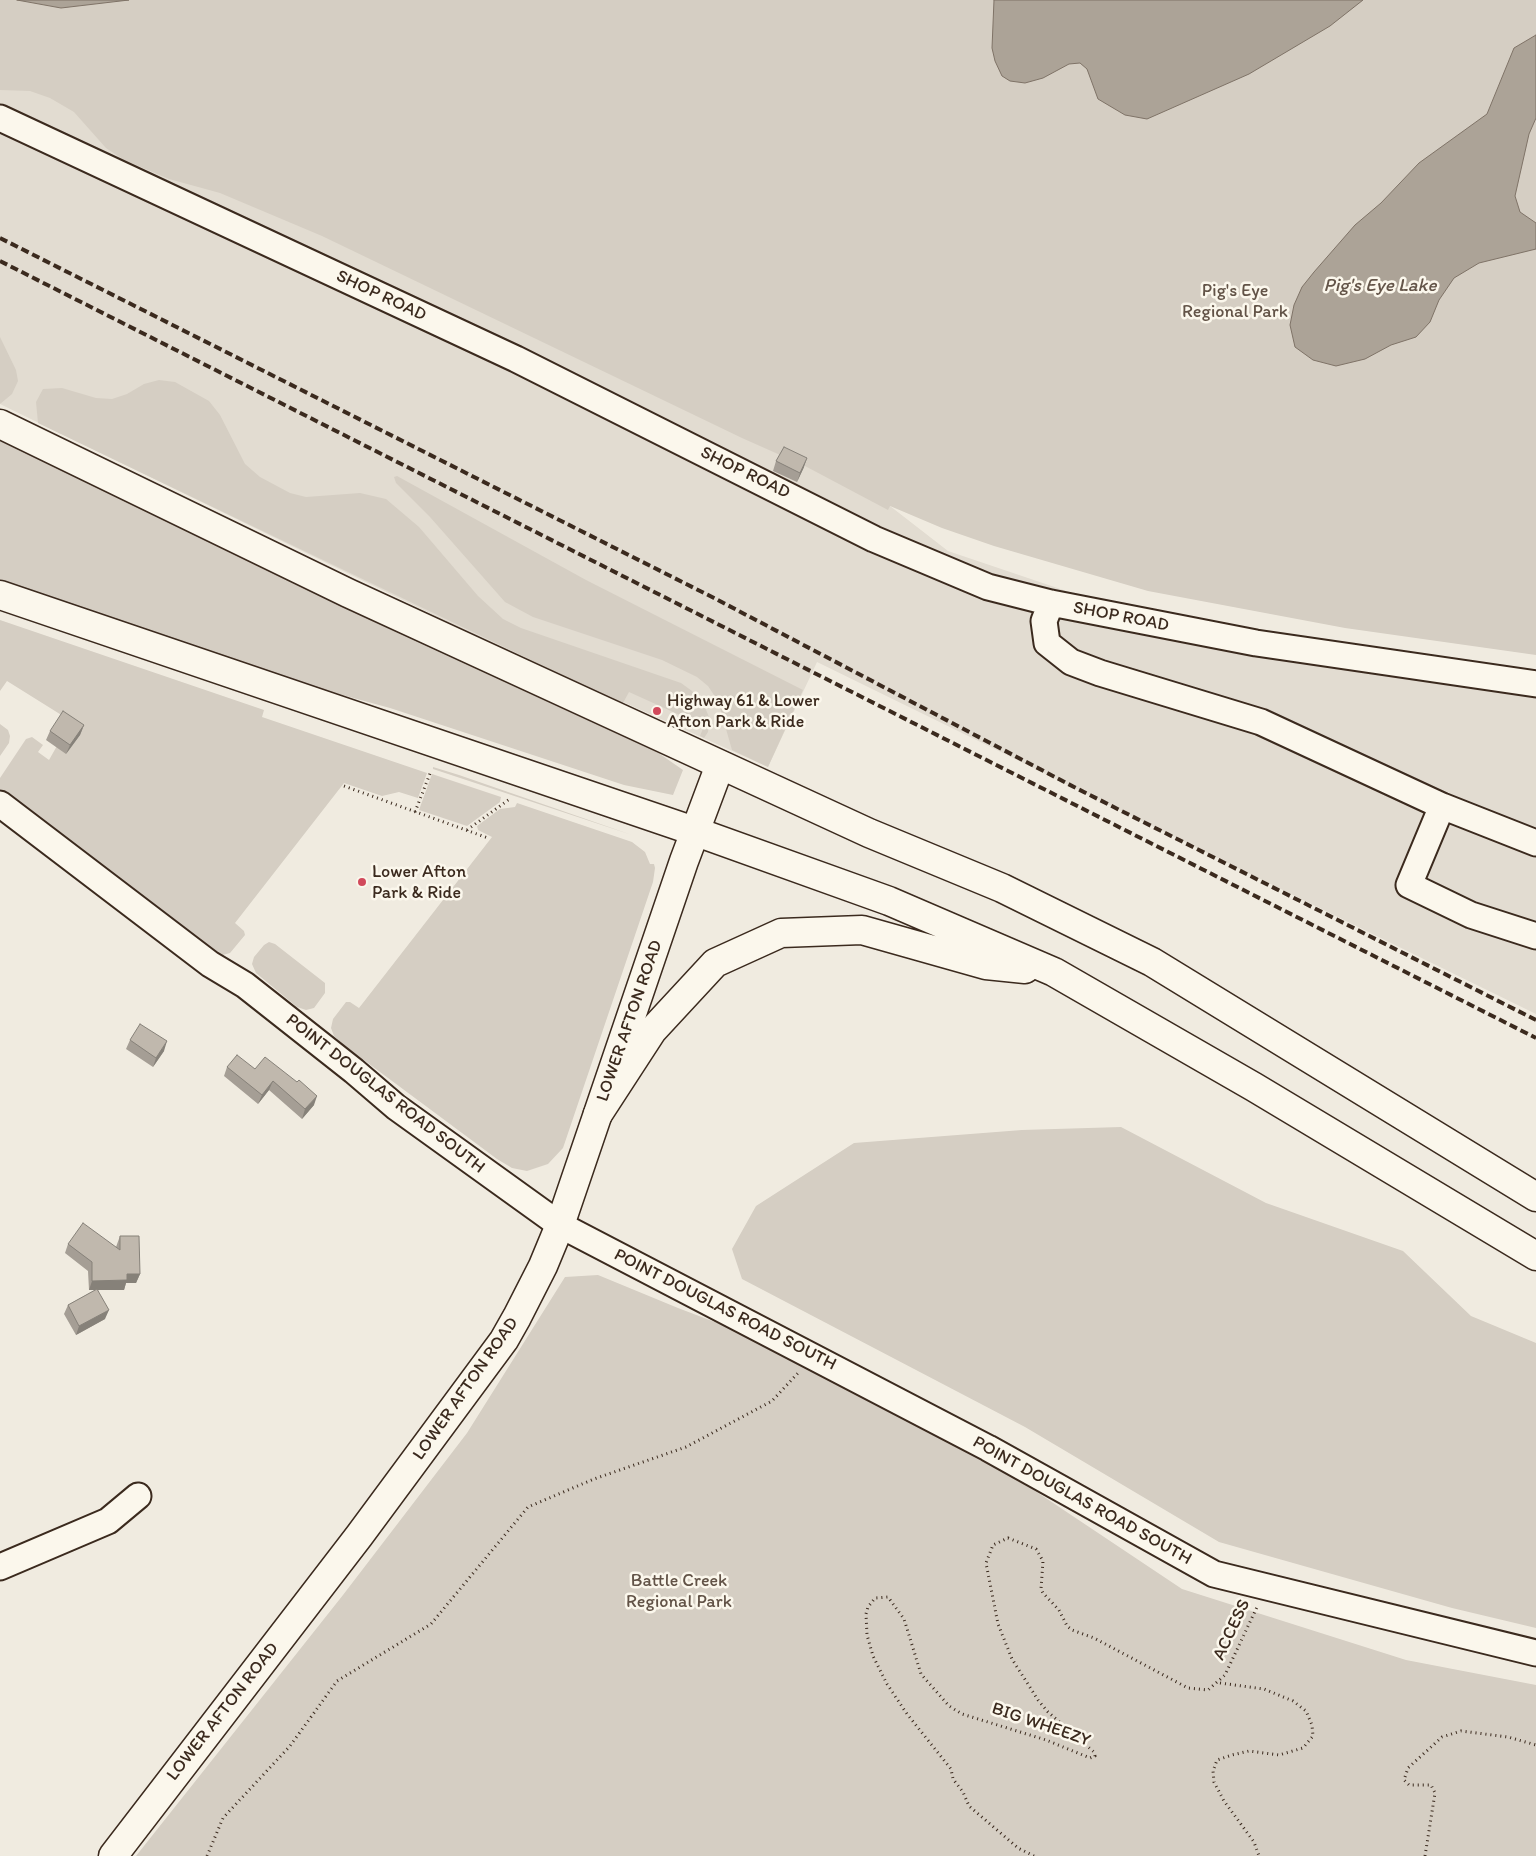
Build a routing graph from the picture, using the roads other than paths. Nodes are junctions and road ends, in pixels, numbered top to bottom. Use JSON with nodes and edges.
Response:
{"nodes":[{"id":1,"x":0,"y":118,"type":"edge"},
{"id":2,"x":0,"y":424,"type":"edge"},
{"id":3,"x":0,"y":595,"type":"edge"},
{"id":4,"x":1051,"y":603,"type":"junction"},
{"id":5,"x":1536,"y":684,"type":"edge"},
{"id":6,"x":720,"y":766,"type":"junction"},
{"id":7,"x":0,"y":804,"type":"edge"},
{"id":8,"x":1442,"y":806,"type":"junction"},
{"id":9,"x":694,"y":831,"type":"junction"},
{"id":10,"x":1536,"y":843,"type":"edge"},
{"id":11,"x":1536,"y":936,"type":"edge"},
{"id":12,"x":1054,"y":972,"type":"junction"},
{"id":13,"x":598,"y":1114,"type":"junction"},
{"id":14,"x":1536,"y":1197,"type":"edge"},
{"id":15,"x":560,"y":1225,"type":"junction"},
{"id":16,"x":1536,"y":1256,"type":"edge"},
{"id":17,"x":138,"y":1496,"type":"dead end"},
{"id":18,"x":0,"y":1567,"type":"edge"},
{"id":19,"x":1536,"y":1653,"type":"edge"},
{"id":20,"x":113,"y":1856,"type":"edge"}],
"edges":[{"from":1,"to":4,"type":"street","name":"SHOP ROAD"},
{"from":2,"to":6,"type":"main road"},
{"from":3,"to":9,"type":"main road"},
{"from":4,"to":5,"type":"street","name":"SHOP ROAD"},
{"from":4,"to":8,"type":"street"},
{"from":6,"to":9,"type":"main road","name":"LOWER AFTON ROAD"},
{"from":6,"to":14,"type":"main road"},
{"from":7,"to":15,"type":"street","name":"POINT DOUGLAS ROAD SOUTH"},
{"from":8,"to":10,"type":"street"},
{"from":8,"to":11,"type":"street"},
{"from":9,"to":12,"type":"main road"},
{"from":9,"to":13,"type":"main road","name":"LOWER AFTON ROAD"},
{"from":12,"to":13,"type":"main road"},
{"from":12,"to":16,"type":"main road"},
{"from":13,"to":15,"type":"main road","name":"LOWER AFTON ROAD"},
{"from":15,"to":19,"type":"street","name":"POINT DOUGLAS ROAD SOUTH"},
{"from":15,"to":20,"type":"main road","name":"LOWER AFTON ROAD"},
{"from":17,"to":18,"type":"street"}]}
